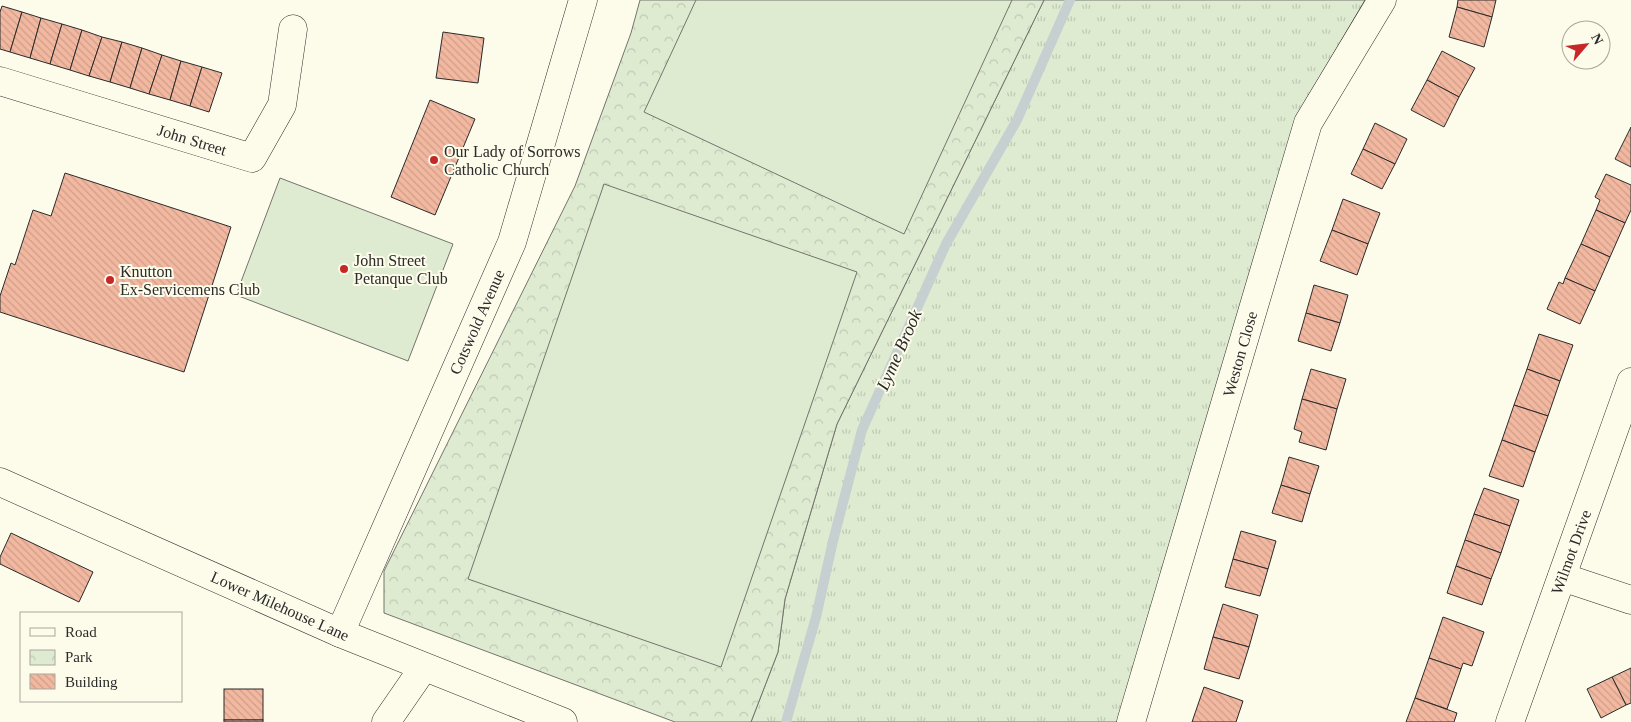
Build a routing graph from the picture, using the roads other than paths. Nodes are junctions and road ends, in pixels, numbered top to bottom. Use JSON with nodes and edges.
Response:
{"nodes":[{"id":1,"x":583,"y":0,"type":"edge"},
{"id":2,"x":1382,"y":0,"type":"edge"},
{"id":3,"x":293,"y":29,"type":"dead end"},
{"id":4,"x":0,"y":81,"type":"edge"},
{"id":5,"x":1631,"y":382,"type":"edge"},
{"id":6,"x":0,"y":482,"type":"edge"},
{"id":7,"x":1562,"y":577,"type":"junction"},
{"id":8,"x":1631,"y":600,"type":"edge"},
{"id":9,"x":340,"y":633,"type":"junction"},
{"id":10,"x":424,"y":667,"type":"junction"},
{"id":11,"x":386,"y":722,"type":"edge"},
{"id":12,"x":563,"y":722,"type":"edge"},
{"id":13,"x":1132,"y":722,"type":"edge"},
{"id":14,"x":1510,"y":722,"type":"edge"}],
"edges":[{"from":1,"to":9,"type":"street","name":"Cotswold Avenue"},
{"from":2,"to":13,"type":"street","name":"Weston Close"},
{"from":3,"to":4,"type":"street","name":"John Street"},
{"from":5,"to":7,"type":"street","name":"Wilmot Drive"},
{"from":6,"to":9,"type":"street","name":"Lower Milehouse Lane"},
{"from":7,"to":8,"type":"street"},
{"from":7,"to":14,"type":"street","name":"Wilmot Drive"},
{"from":9,"to":10,"type":"street","name":"Lower Milehouse Lane"},
{"from":10,"to":11,"type":"street"},
{"from":10,"to":12,"type":"street","name":"Lower Milehouse Lane"}]}
